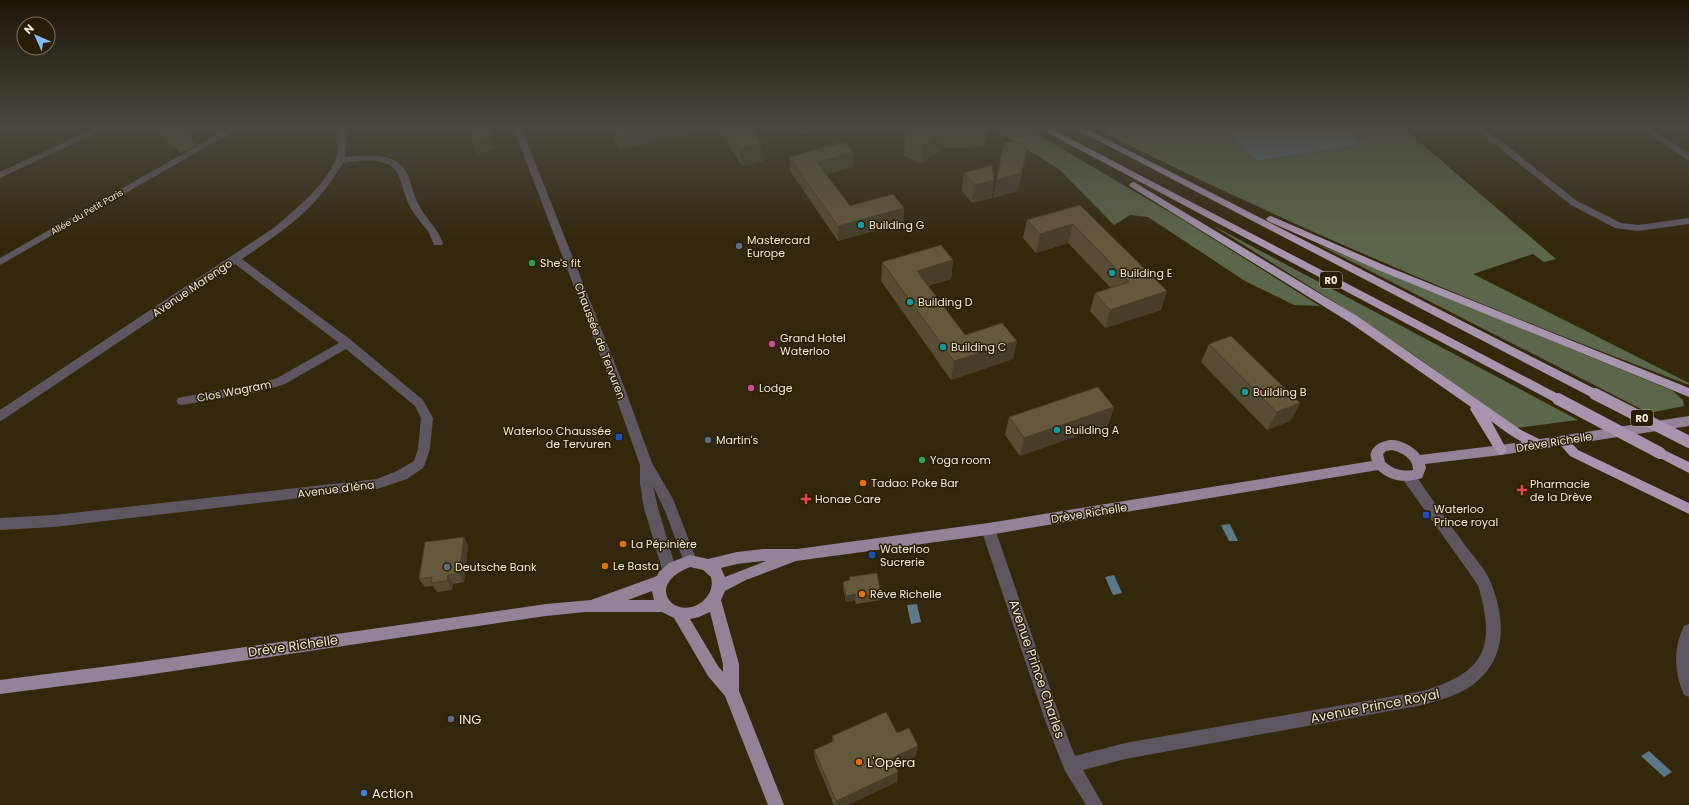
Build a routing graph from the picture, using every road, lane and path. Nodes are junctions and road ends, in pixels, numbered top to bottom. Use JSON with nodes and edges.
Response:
{"nodes":[{"id":1,"x":23,"y":165,"type":"edge"},
{"id":2,"x":171,"y":165,"type":"edge"},
{"id":3,"x":337,"y":165,"type":"edge"},
{"id":4,"x":396,"y":165,"type":"edge"},
{"id":5,"x":532,"y":165,"type":"edge"},
{"id":6,"x":1108,"y":165,"type":"edge"},
{"id":7,"x":1113,"y":165,"type":"edge"},
{"id":8,"x":1149,"y":165,"type":"edge"},
{"id":9,"x":1525,"y":165,"type":"edge"},
{"id":10,"x":0,"y":175,"type":"edge"},
{"id":11,"x":1210,"y":196,"type":"junction"},
{"id":12,"x":1689,"y":221,"type":"edge"},
{"id":13,"x":438,"y":243,"type":"dead end"},
{"id":14,"x":235,"y":259,"type":"junction"},
{"id":15,"x":0,"y":262,"type":"edge"},
{"id":16,"x":347,"y":343,"type":"junction"},
{"id":17,"x":1689,"y":393,"type":"edge"},
{"id":18,"x":1462,"y":396,"type":"junction"},
{"id":19,"x":182,"y":401,"type":"dead end"},
{"id":20,"x":0,"y":416,"type":"edge"},
{"id":21,"x":1689,"y":421,"type":"edge"},
{"id":22,"x":1563,"y":441,"type":"junction"},
{"id":23,"x":1689,"y":442,"type":"edge"},
{"id":24,"x":1538,"y":444,"type":"junction"},
{"id":25,"x":1501,"y":450,"type":"junction"},
{"id":26,"x":1418,"y":460,"type":"junction"},
{"id":27,"x":1380,"y":465,"type":"junction"},
{"id":28,"x":646,"y":466,"type":"junction"},
{"id":29,"x":1689,"y":468,"type":"edge"},
{"id":30,"x":1409,"y":477,"type":"junction"},
{"id":31,"x":1689,"y":509,"type":"edge"},
{"id":32,"x":0,"y":524,"type":"edge"},
{"id":33,"x":988,"y":528,"type":"junction"},
{"id":34,"x":798,"y":556,"type":"junction"},
{"id":35,"x":690,"y":560,"type":"junction"},
{"id":36,"x":709,"y":565,"type":"junction"},
{"id":37,"x":669,"y":569,"type":"junction"},
{"id":38,"x":660,"y":581,"type":"junction"},
{"id":39,"x":717,"y":594,"type":"junction"},
{"id":40,"x":585,"y":606,"type":"junction"},
{"id":41,"x":665,"y":606,"type":"junction"},
{"id":42,"x":679,"y":613,"type":"junction"},
{"id":43,"x":1689,"y":631,"type":"edge"},
{"id":44,"x":0,"y":687,"type":"edge"},
{"id":45,"x":1689,"y":690,"type":"edge"},
{"id":46,"x":731,"y":691,"type":"junction"},
{"id":47,"x":1071,"y":765,"type":"junction"},
{"id":48,"x":776,"y":805,"type":"edge"},
{"id":49,"x":1095,"y":805,"type":"edge"}],
"edges":[{"from":1,"to":10,"type":"street"},
{"from":2,"to":15,"type":"street","name":"Allée du Petit Paris"},
{"from":3,"to":14,"type":"street","name":"Avenue Marengo"},
{"from":4,"to":13,"type":"street"},
{"from":5,"to":28,"type":"street","name":"Chaussée de Tervuren"},
{"from":6,"to":18,"type":"highway"},
{"from":7,"to":29,"type":"highway","number":"R0","bridge":true},
{"from":8,"to":11,"type":"highway","number":"R0"},
{"from":9,"to":12,"type":"street"},
{"from":11,"to":17,"type":"highway"},
{"from":11,"to":23,"type":"highway","number":"R0","bridge":true},
{"from":14,"to":16,"type":"street","name":"Avenue d'Iéna"},
{"from":14,"to":20,"type":"street","name":"Avenue Marengo"},
{"from":16,"to":19,"type":"street","name":"Clos Wagram"},
{"from":16,"to":32,"type":"street","name":"Avenue d'Iéna"},
{"from":18,"to":24,"type":"highway"},
{"from":18,"to":25,"type":"highway"},
{"from":21,"to":22,"type":"main road","name":"Drève Richelle"},
{"from":22,"to":24,"type":"main road","name":"Drève Richelle"},
{"from":22,"to":31,"type":"highway"},
{"from":24,"to":25,"type":"main road","name":"Drève Richelle"},
{"from":25,"to":26,"type":"main road","name":"Drève Richelle"},
{"from":26,"to":27,"type":"main road"},
{"from":26,"to":30,"type":"main road"},
{"from":27,"to":30,"type":"main road"},
{"from":27,"to":33,"type":"main road","name":"Drève Richelle"},
{"from":28,"to":35,"type":"street","name":"Chaussée de Tervuren"},
{"from":28,"to":37,"type":"street","name":"Chaussée de Tervuren"},
{"from":30,"to":47,"type":"street","name":"Avenue Prince Royal"},
{"from":33,"to":34,"type":"main road","name":"Drève Richelle"},
{"from":33,"to":47,"type":"street","name":"Avenue Prince Charles"},
{"from":34,"to":36,"type":"main road","name":"Drève Richelle"},
{"from":34,"to":39,"type":"main road","name":"Drève Richelle"},
{"from":35,"to":36,"type":"main road"},
{"from":35,"to":37,"type":"main road"},
{"from":36,"to":39,"type":"main road"},
{"from":37,"to":38,"type":"main road"},
{"from":38,"to":40,"type":"main road","name":"Drève Richelle"},
{"from":38,"to":41,"type":"main road"},
{"from":39,"to":42,"type":"main road"},
{"from":39,"to":46,"type":"main road"},
{"from":40,"to":41,"type":"main road","name":"Drève Richelle"},
{"from":40,"to":44,"type":"main road","name":"Drève Richelle"},
{"from":41,"to":42,"type":"main road"},
{"from":42,"to":46,"type":"main road"},
{"from":43,"to":45,"type":"street"},
{"from":46,"to":48,"type":"main road"},
{"from":47,"to":49,"type":"street","name":"Avenue Prince Charles"}]}
